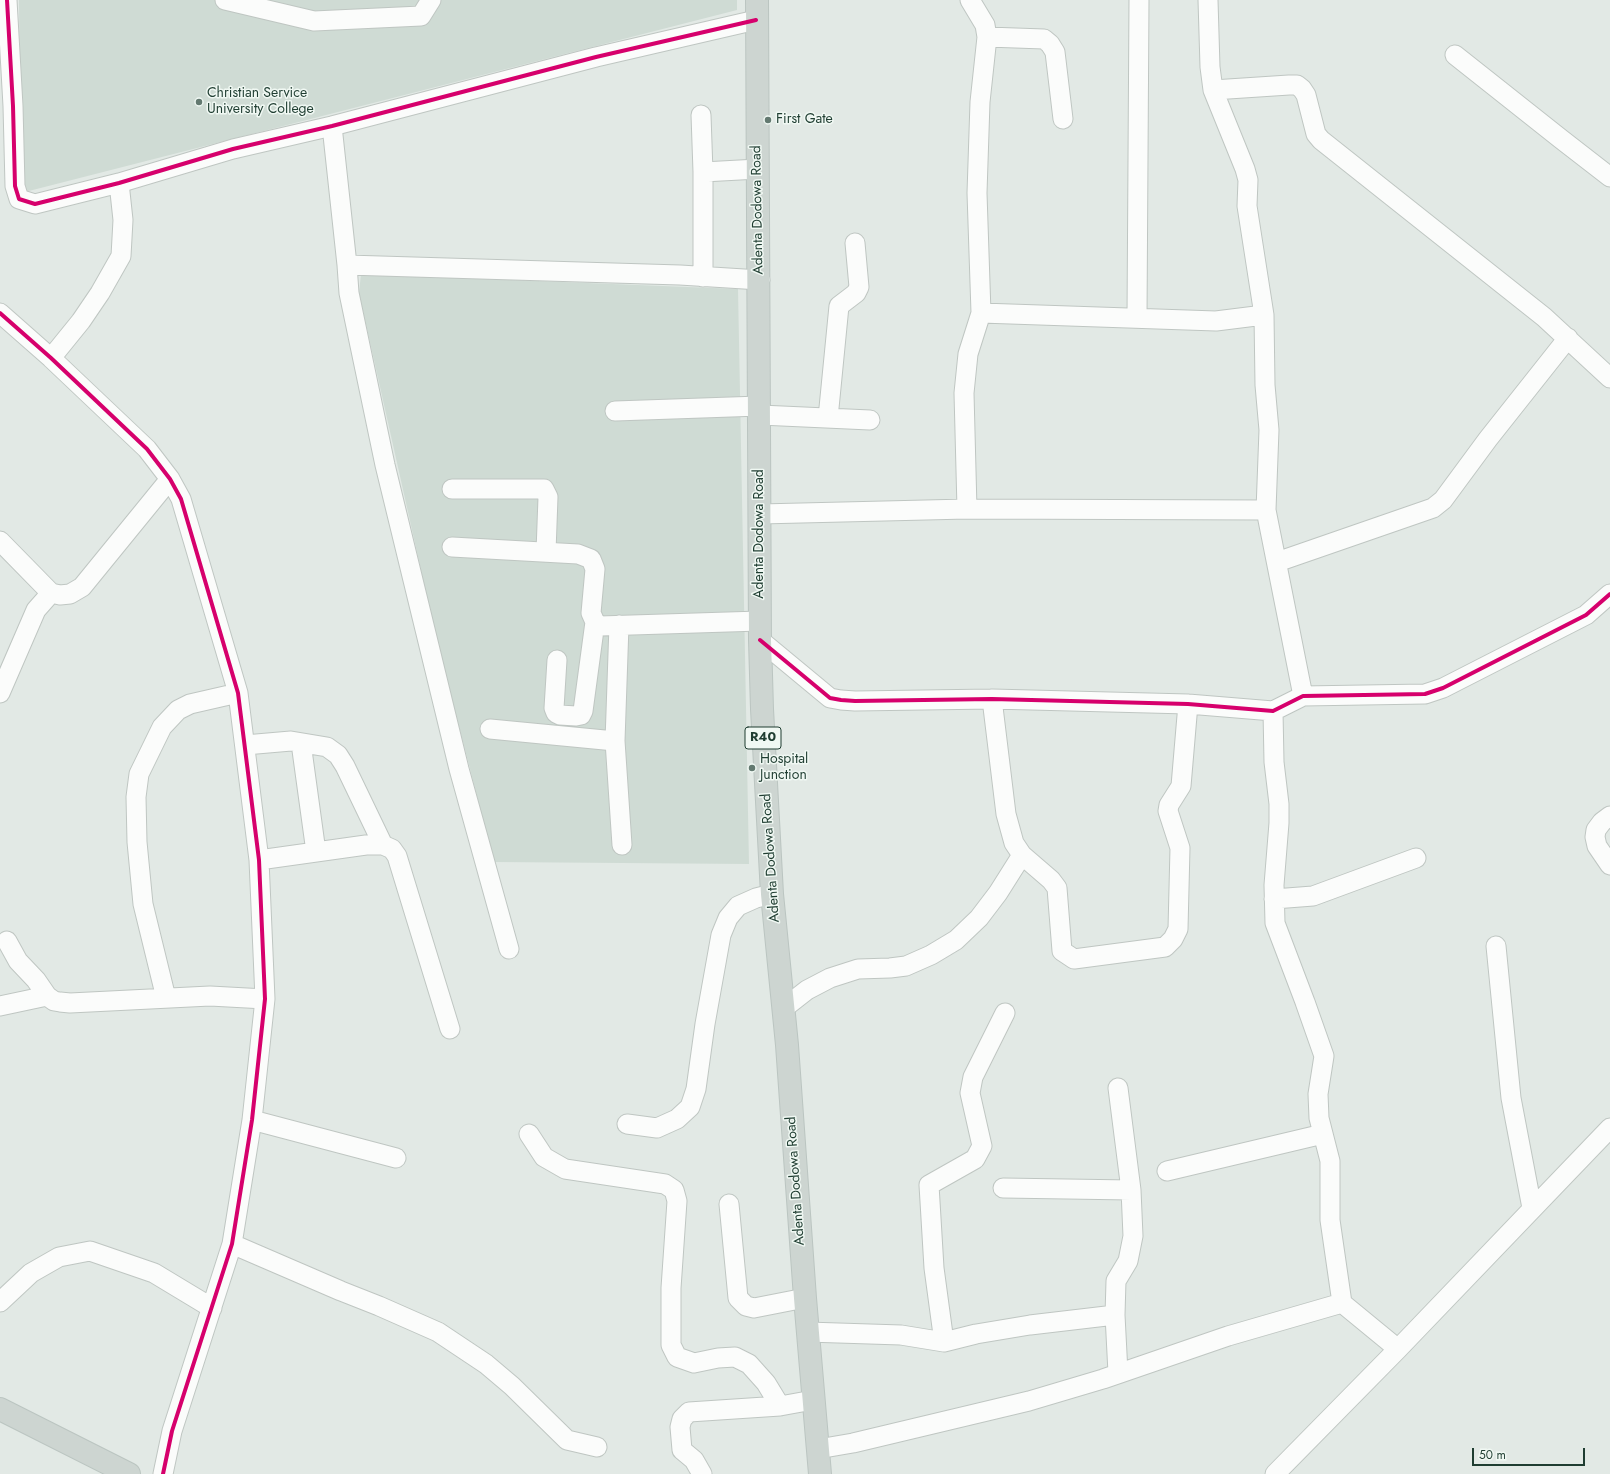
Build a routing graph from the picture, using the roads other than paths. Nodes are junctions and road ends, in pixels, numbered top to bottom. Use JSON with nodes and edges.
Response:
{"nodes":[{"id":1,"x":7,"y":0,"type":"edge"},
{"id":2,"x":431,"y":0,"type":"edge"},
{"id":3,"x":970,"y":0,"type":"edge"},
{"id":4,"x":1139,"y":0,"type":"edge"},
{"id":5,"x":1208,"y":0,"type":"edge"},
{"id":6,"x":237,"y":1,"type":"edge"},
{"id":7,"x":757,"y":10,"type":"edge"},
{"id":8,"x":987,"y":37,"type":"junction"},
{"id":9,"x":1455,"y":55,"type":"dead end"},
{"id":10,"x":1213,"y":90,"type":"junction"},
{"id":11,"x":701,"y":115,"type":"dead end"},
{"id":12,"x":1063,"y":119,"type":"dead end"},
{"id":13,"x":332,"y":126,"type":"junction"},
{"id":14,"x":758,"y":169,"type":"junction"},
{"id":15,"x":703,"y":172,"type":"junction"},
{"id":16,"x":1610,"y":176,"type":"edge"},
{"id":17,"x":119,"y":183,"type":"junction"},
{"id":18,"x":7,"y":187,"type":"edge"},
{"id":19,"x":855,"y":243,"type":"dead end"},
{"id":20,"x":348,"y":265,"type":"junction"},
{"id":21,"x":703,"y":277,"type":"junction"},
{"id":22,"x":760,"y":280,"type":"junction"},
{"id":23,"x":0,"y":313,"type":"edge"},
{"id":24,"x":981,"y":313,"type":"junction"},
{"id":25,"x":1264,"y":315,"type":"junction"},
{"id":26,"x":1137,"y":318,"type":"junction"},
{"id":27,"x":1568,"y":338,"type":"junction"},
{"id":28,"x":51,"y":358,"type":"junction"},
{"id":29,"x":1610,"y":378,"type":"edge"},
{"id":30,"x":760,"y":410,"type":"junction"},
{"id":31,"x":615,"y":411,"type":"dead end"},
{"id":32,"x":828,"y":418,"type":"junction"},
{"id":33,"x":870,"y":420,"type":"dead end"},
{"id":34,"x":170,"y":479,"type":"junction"},
{"id":35,"x":452,"y":489,"type":"dead end"},
{"id":36,"x":966,"y":509,"type":"junction"},
{"id":37,"x":1266,"y":510,"type":"junction"},
{"id":38,"x":760,"y":514,"type":"junction"},
{"id":39,"x":0,"y":541,"type":"edge"},
{"id":40,"x":452,"y":547,"type":"dead end"},
{"id":41,"x":546,"y":552,"type":"junction"},
{"id":42,"x":1277,"y":562,"type":"junction"},
{"id":43,"x":51,"y":593,"type":"junction"},
{"id":44,"x":1610,"y":594,"type":"edge"},
{"id":45,"x":595,"y":622,"type":"junction"},
{"id":46,"x":619,"y":625,"type":"junction"},
{"id":47,"x":760,"y":631,"type":"junction"},
{"id":48,"x":557,"y":660,"type":"dead end"},
{"id":49,"x":0,"y":693,"type":"edge"},
{"id":50,"x":238,"y":693,"type":"junction"},
{"id":51,"x":1303,"y":696,"type":"junction"},
{"id":52,"x":992,"y":699,"type":"junction"},
{"id":53,"x":1188,"y":704,"type":"junction"},
{"id":54,"x":1273,"y":711,"type":"junction"},
{"id":55,"x":490,"y":729,"type":"dead end"},
{"id":56,"x":301,"y":742,"type":"junction"},
{"id":57,"x":615,"y":742,"type":"junction"},
{"id":58,"x":245,"y":745,"type":"junction"},
{"id":59,"x":1610,"y":816,"type":"edge"},
{"id":60,"x":383,"y":845,"type":"junction"},
{"id":61,"x":622,"y":845,"type":"dead end"},
{"id":62,"x":316,"y":852,"type":"junction"},
{"id":63,"x":1022,"y":855,"type":"junction"},
{"id":64,"x":1416,"y":858,"type":"dead end"},
{"id":65,"x":259,"y":860,"type":"junction"},
{"id":66,"x":1610,"y":865,"type":"edge"},
{"id":67,"x":772,"y":894,"type":"junction"},
{"id":68,"x":1274,"y":899,"type":"junction"},
{"id":69,"x":7,"y":941,"type":"dead end"},
{"id":70,"x":1496,"y":946,"type":"dead end"},
{"id":71,"x":509,"y":949,"type":"dead end"},
{"id":72,"x":47,"y":996,"type":"junction"},
{"id":73,"x":166,"y":998,"type":"junction"},
{"id":74,"x":265,"y":999,"type":"junction"},
{"id":75,"x":0,"y":1006,"type":"edge"},
{"id":76,"x":784,"y":1008,"type":"junction"},
{"id":77,"x":1005,"y":1013,"type":"dead end"},
{"id":78,"x":450,"y":1029,"type":"dead end"},
{"id":79,"x":1118,"y":1088,"type":"dead end"},
{"id":80,"x":252,"y":1120,"type":"junction"},
{"id":81,"x":627,"y":1124,"type":"dead end"},
{"id":82,"x":1610,"y":1128,"type":"edge"},
{"id":83,"x":529,"y":1134,"type":"dead end"},
{"id":84,"x":1323,"y":1134,"type":"junction"},
{"id":85,"x":396,"y":1158,"type":"dead end"},
{"id":86,"x":1167,"y":1171,"type":"dead end"},
{"id":87,"x":1003,"y":1188,"type":"dead end"},
{"id":88,"x":1131,"y":1190,"type":"junction"},
{"id":89,"x":729,"y":1204,"type":"dead end"},
{"id":90,"x":1532,"y":1208,"type":"junction"},
{"id":91,"x":232,"y":1244,"type":"junction"},
{"id":92,"x":805,"y":1298,"type":"junction"},
{"id":93,"x":0,"y":1302,"type":"edge"},
{"id":94,"x":1342,"y":1303,"type":"junction"},
{"id":95,"x":212,"y":1308,"type":"junction"},
{"id":96,"x":1115,"y":1315,"type":"junction"},
{"id":97,"x":808,"y":1332,"type":"junction"},
{"id":98,"x":944,"y":1342,"type":"junction"},
{"id":99,"x":1398,"y":1349,"type":"junction"},
{"id":100,"x":1118,"y":1373,"type":"junction"},
{"id":101,"x":813,"y":1400,"type":"junction"},
{"id":102,"x":780,"y":1406,"type":"junction"},
{"id":103,"x":0,"y":1409,"type":"edge"},
{"id":104,"x":597,"y":1447,"type":"dead end"},
{"id":105,"x":818,"y":1449,"type":"junction"},
{"id":106,"x":129,"y":1474,"type":"edge"},
{"id":107,"x":163,"y":1474,"type":"edge"},
{"id":108,"x":702,"y":1474,"type":"edge"},
{"id":109,"x":820,"y":1474,"type":"edge"},
{"id":110,"x":1275,"y":1474,"type":"edge"}],
"edges":[{"from":1,"to":18,"type":"street"},
{"from":2,"to":6,"type":"street"},
{"from":3,"to":8,"type":"street"},
{"from":4,"to":26,"type":"street"},
{"from":5,"to":10,"type":"street"},
{"from":7,"to":13,"type":"street"},
{"from":7,"to":14,"type":"main road","name":"Adenta Dodowa Road","number":"R40"},
{"from":8,"to":12,"type":"street"},
{"from":8,"to":24,"type":"street"},
{"from":9,"to":16,"type":"street"},
{"from":10,"to":25,"type":"street"},
{"from":10,"to":27,"type":"street"},
{"from":11,"to":15,"type":"street"},
{"from":13,"to":17,"type":"street"},
{"from":13,"to":20,"type":"street"},
{"from":14,"to":15,"type":"street"},
{"from":14,"to":22,"type":"main road","name":"Adenta Dodowa Road","number":"R40"},
{"from":15,"to":21,"type":"street"},
{"from":17,"to":18,"type":"street"},
{"from":17,"to":28,"type":"street"},
{"from":19,"to":32,"type":"street"},
{"from":20,"to":21,"type":"street"},
{"from":20,"to":71,"type":"street"},
{"from":21,"to":22,"type":"street"},
{"from":22,"to":30,"type":"main road","name":"Adenta Dodowa Road","number":"R40"},
{"from":23,"to":28,"type":"street"},
{"from":24,"to":26,"type":"street"},
{"from":24,"to":36,"type":"street"},
{"from":25,"to":26,"type":"street"},
{"from":25,"to":37,"type":"street"},
{"from":27,"to":29,"type":"street"},
{"from":27,"to":42,"type":"street"},
{"from":28,"to":34,"type":"street"},
{"from":30,"to":31,"type":"street"},
{"from":30,"to":32,"type":"street"},
{"from":30,"to":38,"type":"main road","name":"Adenta Dodowa Road","number":"R40"},
{"from":32,"to":33,"type":"street"},
{"from":34,"to":43,"type":"street"},
{"from":34,"to":50,"type":"street"},
{"from":35,"to":41,"type":"street"},
{"from":36,"to":37,"type":"street"},
{"from":36,"to":38,"type":"street"},
{"from":37,"to":42,"type":"street"},
{"from":38,"to":47,"type":"main road","name":"Adenta Dodowa Road","number":"R40"},
{"from":39,"to":43,"type":"street"},
{"from":40,"to":41,"type":"street"},
{"from":41,"to":45,"type":"street"},
{"from":42,"to":51,"type":"street"},
{"from":43,"to":49,"type":"street"},
{"from":44,"to":51,"type":"street"},
{"from":45,"to":46,"type":"street"},
{"from":45,"to":48,"type":"street"},
{"from":46,"to":47,"type":"street"},
{"from":46,"to":57,"type":"street"},
{"from":47,"to":52,"type":"street"},
{"from":47,"to":67,"type":"main road","name":"Adenta Dodowa Road","number":"R40"},
{"from":50,"to":58,"type":"street"},
{"from":50,"to":73,"type":"street"},
{"from":51,"to":54,"type":"street"},
{"from":52,"to":53,"type":"street"},
{"from":52,"to":63,"type":"street"},
{"from":53,"to":54,"type":"street"},
{"from":53,"to":63,"type":"street"},
{"from":54,"to":68,"type":"street"},
{"from":55,"to":57,"type":"street"},
{"from":56,"to":58,"type":"street"},
{"from":56,"to":60,"type":"street"},
{"from":56,"to":62,"type":"street"},
{"from":57,"to":61,"type":"street"},
{"from":58,"to":65,"type":"street"},
{"from":59,"to":66,"type":"street"},
{"from":60,"to":62,"type":"street"},
{"from":60,"to":78,"type":"street"},
{"from":62,"to":65,"type":"street"},
{"from":63,"to":76,"type":"street"},
{"from":64,"to":68,"type":"street"},
{"from":65,"to":74,"type":"street"},
{"from":67,"to":76,"type":"main road","name":"Adenta Dodowa Road","number":"R40"},
{"from":67,"to":81,"type":"street"},
{"from":68,"to":84,"type":"street"},
{"from":69,"to":72,"type":"street"},
{"from":70,"to":90,"type":"street"},
{"from":72,"to":73,"type":"street"},
{"from":72,"to":75,"type":"street"},
{"from":73,"to":74,"type":"street"},
{"from":74,"to":80,"type":"street"},
{"from":76,"to":92,"type":"main road","name":"Adenta Dodowa Road","number":"R40"},
{"from":77,"to":98,"type":"street"},
{"from":79,"to":88,"type":"street"},
{"from":80,"to":85,"type":"street"},
{"from":80,"to":91,"type":"street"},
{"from":82,"to":90,"type":"street"},
{"from":83,"to":102,"type":"street"},
{"from":84,"to":86,"type":"street"},
{"from":84,"to":94,"type":"street"},
{"from":87,"to":88,"type":"street"},
{"from":88,"to":96,"type":"street"},
{"from":89,"to":92,"type":"street"},
{"from":90,"to":99,"type":"street"},
{"from":91,"to":95,"type":"street"},
{"from":91,"to":104,"type":"street"},
{"from":92,"to":97,"type":"main road","name":"Adenta Dodowa Road","number":"R40"},
{"from":93,"to":95,"type":"street"},
{"from":94,"to":99,"type":"street"},
{"from":94,"to":100,"type":"street"},
{"from":95,"to":107,"type":"street"},
{"from":96,"to":98,"type":"street"},
{"from":96,"to":100,"type":"street"},
{"from":97,"to":98,"type":"street"},
{"from":97,"to":101,"type":"main road","name":"Adenta Dodowa Road","number":"R40"},
{"from":99,"to":110,"type":"street"},
{"from":100,"to":105,"type":"street"},
{"from":101,"to":102,"type":"street"},
{"from":101,"to":105,"type":"main road","name":"Adenta Dodowa Road","number":"R40"},
{"from":102,"to":108,"type":"street"},
{"from":103,"to":106,"type":"main road"},
{"from":105,"to":109,"type":"main road","name":"Adenta Dodowa Road","number":"R40"}]}
